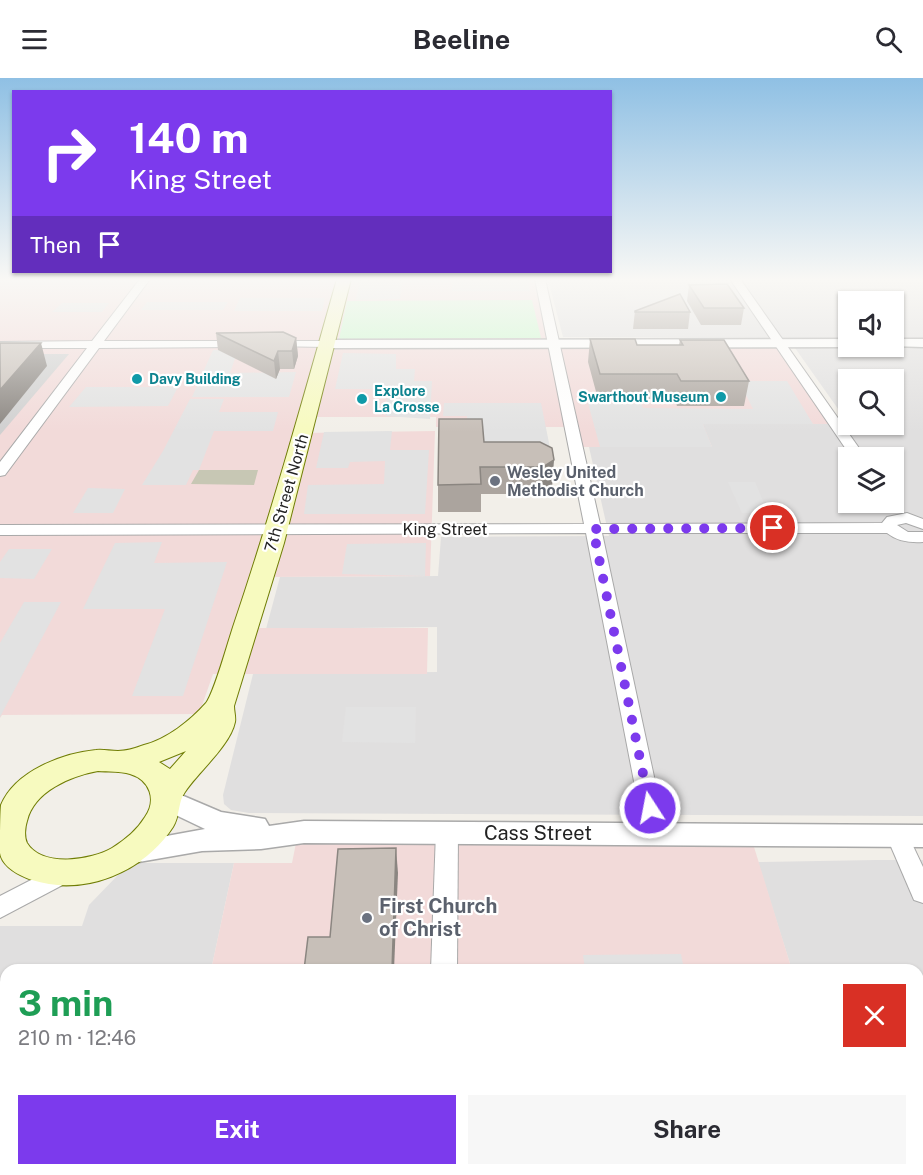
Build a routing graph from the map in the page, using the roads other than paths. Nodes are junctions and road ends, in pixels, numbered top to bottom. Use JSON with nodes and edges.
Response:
{"nodes":[{"id":1,"x":108,"y":330,"type":"edge"},
{"id":2,"x":330,"y":330,"type":"edge"},
{"id":3,"x":550,"y":330,"type":"edge"},
{"id":4,"x":771,"y":330,"type":"edge"},
{"id":5,"x":553,"y":343,"type":"junction"},
{"id":6,"x":780,"y":343,"type":"junction"},
{"id":7,"x":838,"y":343,"type":"edge"},
{"id":8,"x":904,"y":343,"type":"edge"},
{"id":9,"x":923,"y":343,"type":"edge"},
{"id":10,"x":326,"y":344,"type":"junction"},
{"id":11,"x":0,"y":345,"type":"edge"},
{"id":12,"x":97,"y":345,"type":"junction"},
{"id":13,"x":851,"y":447,"type":"edge"},
{"id":14,"x":0,"y":472,"type":"edge"},
{"id":15,"x":893,"y":513,"type":"edge"},
{"id":16,"x":895,"y":523,"type":"junction"},
{"id":17,"x":277,"y":529,"type":"junction"},
{"id":18,"x":593,"y":529,"type":"junction"},
{"id":19,"x":0,"y":530,"type":"edge"},
{"id":20,"x":921,"y":537,"type":"edge"},
{"id":21,"x":220,"y":706,"type":"junction"},
{"id":22,"x":126,"y":760,"type":"junction"},
{"id":23,"x":30,"y":791,"type":"junction"},
{"id":24,"x":167,"y":796,"type":"junction"},
{"id":25,"x":0,"y":801,"type":"edge"},
{"id":26,"x":447,"y":832,"type":"junction"},
{"id":27,"x":298,"y":833,"type":"junction"},
{"id":28,"x":655,"y":833,"type":"junction"},
{"id":29,"x":910,"y":835,"type":"edge"},
{"id":30,"x":6,"y":851,"type":"edge"},
{"id":31,"x":133,"y":852,"type":"junction"},
{"id":32,"x":64,"y":873,"type":"junction"},
{"id":33,"x":923,"y":893,"type":"edge"},
{"id":34,"x":0,"y":908,"type":"edge"},
{"id":35,"x":444,"y":964,"type":"edge"}],
"edges":[{"from":1,"to":12,"type":"street"},
{"from":2,"to":10,"type":"main road","name":"7th Street North"},
{"from":3,"to":5,"type":"street"},
{"from":4,"to":6,"type":"street"},
{"from":5,"to":6,"type":"street"},
{"from":5,"to":10,"type":"street"},
{"from":5,"to":18,"type":"street"},
{"from":6,"to":7,"type":"street"},
{"from":6,"to":13,"type":"street"},
{"from":8,"to":9,"type":"street"},
{"from":10,"to":12,"type":"street"},
{"from":10,"to":17,"type":"main road","name":"7th Street North"},
{"from":11,"to":12,"type":"street"},
{"from":12,"to":14,"type":"street"},
{"from":15,"to":16,"type":"street"},
{"from":16,"to":18,"type":"street","name":"King Street"},
{"from":16,"to":20,"type":"street"},
{"from":17,"to":18,"type":"street","name":"King Street"},
{"from":17,"to":19,"type":"street","name":"King Street"},
{"from":17,"to":21,"type":"main road","name":"7th Street North"},
{"from":18,"to":28,"type":"street"},
{"from":21,"to":22,"type":"main road"},
{"from":21,"to":24,"type":"main road","name":"7th Street North"},
{"from":22,"to":23,"type":"main road"},
{"from":22,"to":24,"type":"main road"},
{"from":23,"to":25,"type":"main road"},
{"from":23,"to":30,"type":"main road"},
{"from":24,"to":27,"type":"street","name":"Cass Street"},
{"from":24,"to":31,"type":"main road"},
{"from":26,"to":27,"type":"street","name":"Cass Street"},
{"from":26,"to":28,"type":"street","name":"Cass Street"},
{"from":26,"to":35,"type":"street"},
{"from":27,"to":31,"type":"street","name":"Cass Street"},
{"from":28,"to":29,"type":"street","name":"Cass Street"},
{"from":29,"to":33,"type":"street"},
{"from":30,"to":32,"type":"main road"},
{"from":31,"to":32,"type":"main road"},
{"from":32,"to":34,"type":"street"}]}
